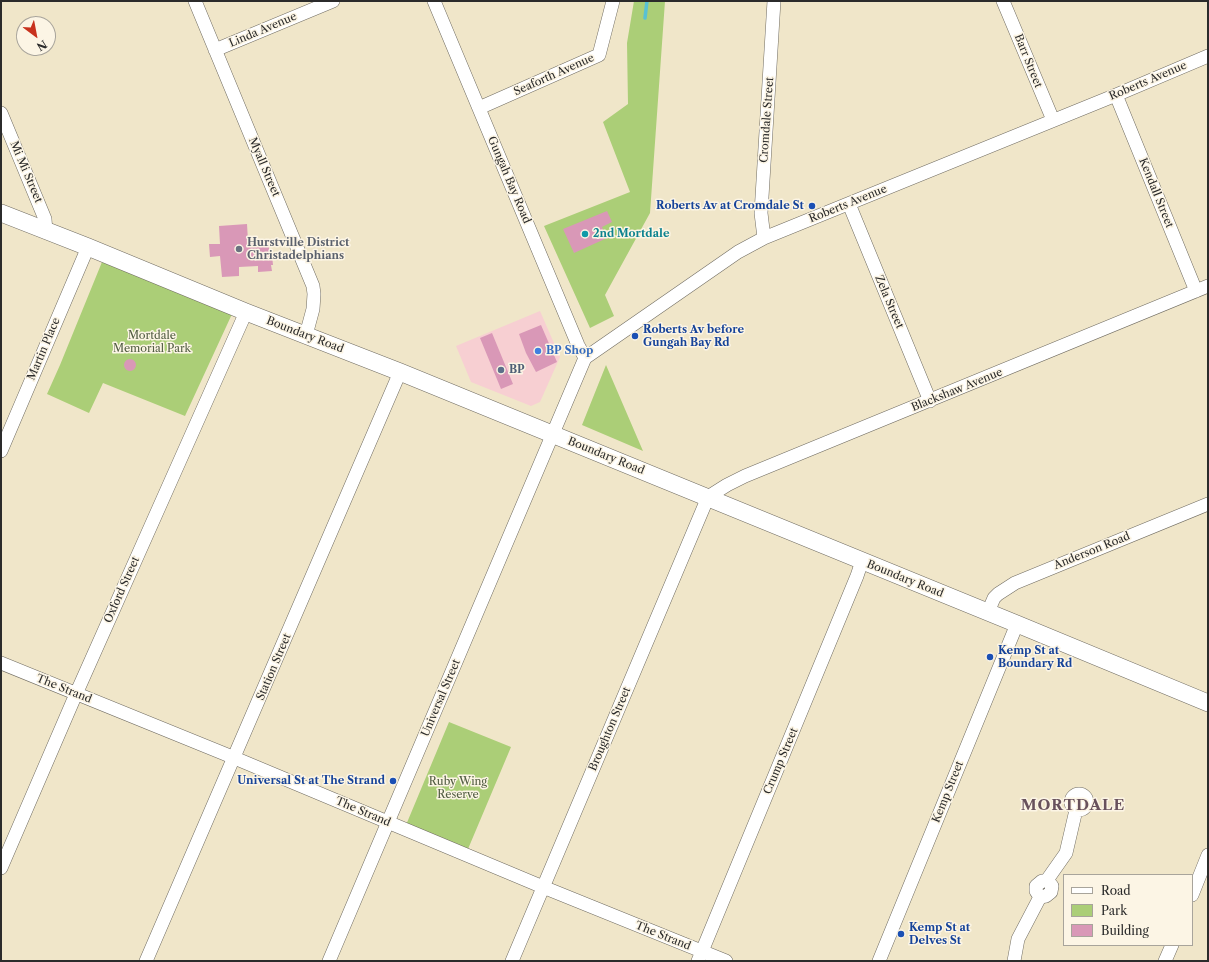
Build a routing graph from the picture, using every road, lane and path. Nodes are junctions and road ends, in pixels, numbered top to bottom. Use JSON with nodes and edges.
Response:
{"nodes":[{"id":1,"x":195,"y":1,"type":"edge"},
{"id":2,"x":333,"y":1,"type":"edge"},
{"id":3,"x":434,"y":1,"type":"edge"},
{"id":4,"x":613,"y":1,"type":"edge"},
{"id":5,"x":774,"y":1,"type":"edge"},
{"id":6,"x":1003,"y":1,"type":"edge"},
{"id":7,"x":215,"y":50,"type":"junction"},
{"id":8,"x":1208,"y":56,"type":"edge"},
{"id":9,"x":1116,"y":95,"type":"junction"},
{"id":10,"x":479,"y":108,"type":"junction"},
{"id":11,"x":1,"y":112,"type":"edge"},
{"id":12,"x":1053,"y":120,"type":"junction"},
{"id":13,"x":849,"y":204,"type":"junction"},
{"id":14,"x":1,"y":213,"type":"edge"},
{"id":15,"x":46,"y":232,"type":"junction"},
{"id":16,"x":764,"y":238,"type":"junction"},
{"id":17,"x":88,"y":247,"type":"junction"},
{"id":18,"x":1202,"y":288,"type":"edge"},
{"id":19,"x":246,"y":312,"type":"junction"},
{"id":20,"x":306,"y":335,"type":"junction"},
{"id":21,"x":585,"y":358,"type":"junction"},
{"id":22,"x":400,"y":372,"type":"junction"},
{"id":23,"x":930,"y":401,"type":"junction"},
{"id":24,"x":553,"y":434,"type":"junction"},
{"id":25,"x":1,"y":451,"type":"edge"},
{"id":26,"x":708,"y":497,"type":"junction"},
{"id":27,"x":1208,"y":504,"type":"edge"},
{"id":28,"x":862,"y":561,"type":"junction"},
{"id":29,"x":988,"y":612,"type":"junction"},
{"id":30,"x":1017,"y":624,"type":"junction"},
{"id":31,"x":1,"y":663,"type":"edge"},
{"id":32,"x":76,"y":694,"type":"junction"},
{"id":33,"x":1208,"y":703,"type":"edge"},
{"id":34,"x":235,"y":758,"type":"junction"},
{"id":35,"x":1076,"y":810,"type":"dead end"},
{"id":36,"x":388,"y":822,"type":"junction"},
{"id":37,"x":1208,"y":855,"type":"edge"},
{"id":38,"x":1,"y":868,"type":"edge"},
{"id":39,"x":543,"y":887,"type":"junction"},
{"id":40,"x":1193,"y":892,"type":"edge"},
{"id":41,"x":1172,"y":946,"type":"edge"},
{"id":42,"x":700,"y":956,"type":"edge"},
{"id":43,"x":146,"y":961,"type":"edge"},
{"id":44,"x":329,"y":961,"type":"edge"},
{"id":45,"x":512,"y":961,"type":"edge"},
{"id":46,"x":726,"y":961,"type":"edge"},
{"id":47,"x":881,"y":961,"type":"edge"},
{"id":48,"x":1014,"y":961,"type":"edge"},
{"id":49,"x":1165,"y":961,"type":"edge"}],
"edges":[{"from":1,"to":7,"type":"street","name":"Myall Street"},
{"from":2,"to":7,"type":"street","name":"Linda Avenue"},
{"from":3,"to":10,"type":"street","name":"Gungah Bay Road"},
{"from":4,"to":10,"type":"street","name":"Seaforth Avenue"},
{"from":5,"to":16,"type":"street","name":"Cromdale Street"},
{"from":6,"to":12,"type":"street","name":"Barr Street"},
{"from":7,"to":20,"type":"street","name":"Myall Street"},
{"from":8,"to":9,"type":"street","name":"Roberts Avenue"},
{"from":9,"to":12,"type":"street","name":"Roberts Avenue"},
{"from":9,"to":18,"type":"street","name":"Kendall Street"},
{"from":10,"to":21,"type":"street","name":"Gungah Bay Road"},
{"from":11,"to":15,"type":"street","name":"Mi Mi Street"},
{"from":12,"to":13,"type":"street","name":"Roberts Avenue"},
{"from":13,"to":16,"type":"street","name":"Roberts Avenue"},
{"from":13,"to":23,"type":"street","name":"Zela Street"},
{"from":14,"to":15,"type":"main road","name":"Boundary Road"},
{"from":15,"to":17,"type":"main road","name":"Boundary Road"},
{"from":16,"to":21,"type":"street","name":"Roberts Avenue"},
{"from":17,"to":19,"type":"main road","name":"Boundary Road"},
{"from":17,"to":25,"type":"street","name":"Martin Place"},
{"from":18,"to":23,"type":"street","name":"Blackshaw Avenue"},
{"from":19,"to":20,"type":"main road","name":"Boundary Road"},
{"from":19,"to":32,"type":"street","name":"Oxford Street"},
{"from":20,"to":22,"type":"main road","name":"Boundary Road"},
{"from":21,"to":24,"type":"street"},
{"from":22,"to":24,"type":"main road","name":"Boundary Road"},
{"from":22,"to":34,"type":"street","name":"Station Street"},
{"from":23,"to":26,"type":"street","name":"Blackshaw Avenue"},
{"from":24,"to":26,"type":"main road","name":"Boundary Road"},
{"from":24,"to":36,"type":"street","name":"Universal Street"},
{"from":26,"to":28,"type":"main road","name":"Boundary Road"},
{"from":26,"to":39,"type":"street","name":"Broughton Street"},
{"from":27,"to":29,"type":"street","name":"Anderson Road"},
{"from":28,"to":29,"type":"main road","name":"Boundary Road"},
{"from":28,"to":42,"type":"street","name":"Crump Street"},
{"from":29,"to":30,"type":"main road","name":"Boundary Road"},
{"from":30,"to":33,"type":"main road","name":"Boundary Road"},
{"from":30,"to":47,"type":"street","name":"Kemp Street"},
{"from":31,"to":32,"type":"street","name":"The Strand"},
{"from":32,"to":34,"type":"street","name":"The Strand"},
{"from":32,"to":38,"type":"street","name":"Oxford Street"},
{"from":34,"to":36,"type":"street","name":"The Strand"},
{"from":34,"to":43,"type":"street","name":"Station Street"},
{"from":35,"to":48,"type":"street"},
{"from":36,"to":39,"type":"street","name":"The Strand"},
{"from":36,"to":44,"type":"street","name":"Universal Street"},
{"from":37,"to":40,"type":"street"},
{"from":39,"to":42,"type":"street","name":"The Strand"},
{"from":39,"to":45,"type":"street","name":"Broughton Street"},
{"from":41,"to":49,"type":"street"},
{"from":42,"to":46,"type":"street","name":"The Strand"}]}
